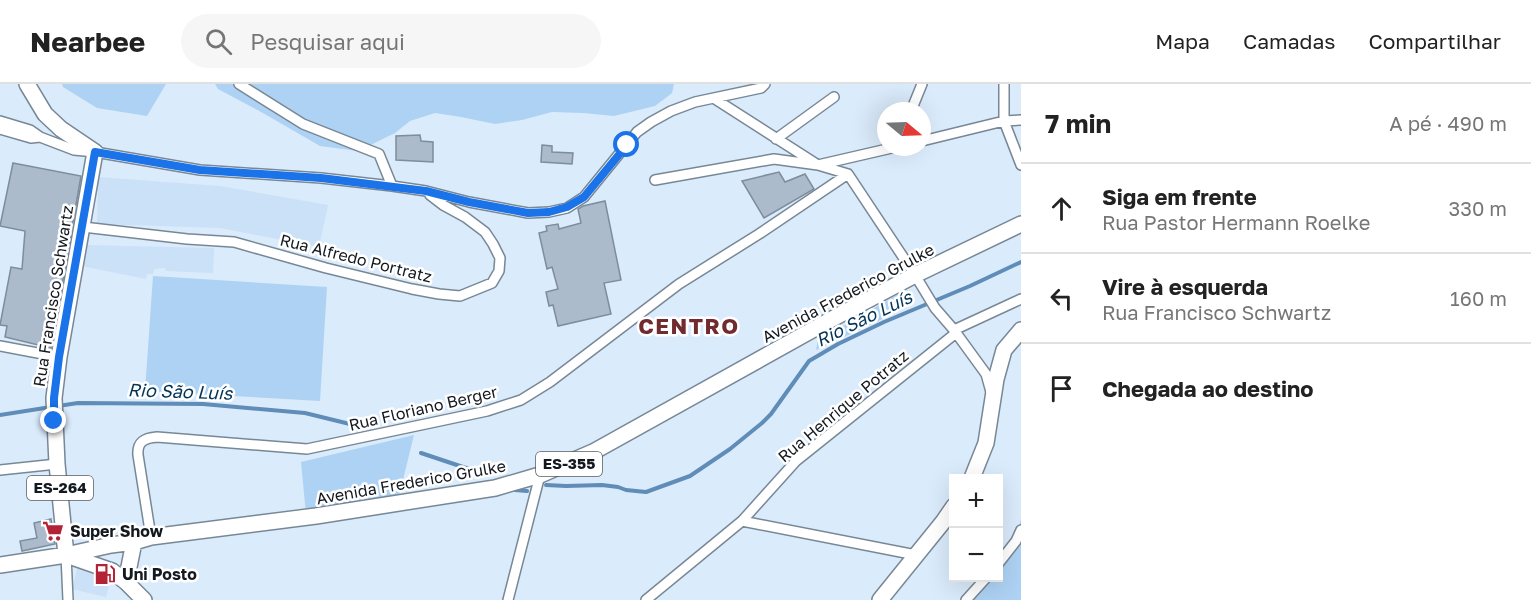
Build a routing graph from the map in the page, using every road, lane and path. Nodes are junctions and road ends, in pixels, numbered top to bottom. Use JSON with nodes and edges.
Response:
{"nodes":[{"id":1,"x":27,"y":84,"type":"edge"},
{"id":2,"x":239,"y":84,"type":"edge"},
{"id":3,"x":765,"y":84,"type":"edge"},
{"id":4,"x":922,"y":84,"type":"edge"},
{"id":5,"x":1004,"y":84,"type":"edge"},
{"id":6,"x":834,"y":97,"type":"dead end"},
{"id":7,"x":715,"y":99,"type":"junction"},
{"id":8,"x":915,"y":102,"type":"edge"},
{"id":9,"x":1021,"y":120,"type":"edge"},
{"id":10,"x":0,"y":121,"type":"edge"},
{"id":11,"x":1004,"y":121,"type":"junction"},
{"id":12,"x":0,"y":129,"type":"edge"},
{"id":13,"x":40,"y":137,"type":"junction"},
{"id":14,"x":776,"y":139,"type":"junction"},
{"id":15,"x":931,"y":139,"type":"edge"},
{"id":16,"x":877,"y":151,"type":"edge"},
{"id":17,"x":95,"y":152,"type":"junction"},
{"id":18,"x":818,"y":165,"type":"junction"},
{"id":19,"x":1021,"y":165,"type":"edge"},
{"id":20,"x":848,"y":174,"type":"junction"},
{"id":21,"x":656,"y":180,"type":"dead end"},
{"id":22,"x":392,"y":186,"type":"junction"},
{"id":23,"x":426,"y":191,"type":"junction"},
{"id":24,"x":1021,"y":224,"type":"edge"},
{"id":25,"x":83,"y":227,"type":"junction"},
{"id":26,"x":915,"y":275,"type":"junction"},
{"id":27,"x":1021,"y":299,"type":"edge"},
{"id":28,"x":1021,"y":330,"type":"edge"},
{"id":29,"x":955,"y":332,"type":"junction"},
{"id":30,"x":0,"y":346,"type":"edge"},
{"id":31,"x":59,"y":357,"type":"junction"},
{"id":32,"x":993,"y":403,"type":"junction"},
{"id":33,"x":57,"y":464,"type":"junction"},
{"id":34,"x":0,"y":470,"type":"edge"},
{"id":35,"x":974,"y":474,"type":"edge"},
{"id":36,"x":540,"y":475,"type":"junction"},
{"id":37,"x":949,"y":513,"type":"edge"},
{"id":38,"x":742,"y":521,"type":"junction"},
{"id":39,"x":1021,"y":530,"type":"edge"},
{"id":40,"x":151,"y":537,"type":"junction"},
{"id":41,"x":134,"y":542,"type":"junction"},
{"id":42,"x":66,"y":555,"type":"junction"},
{"id":43,"x":916,"y":555,"type":"junction"},
{"id":44,"x":1003,"y":559,"type":"edge"},
{"id":45,"x":0,"y":565,"type":"edge"},
{"id":46,"x":126,"y":582,"type":"junction"},
{"id":47,"x":982,"y":582,"type":"edge"},
{"id":48,"x":881,"y":599,"type":"edge"},
{"id":49,"x":68,"y":600,"type":"edge"},
{"id":50,"x":144,"y":600,"type":"edge"},
{"id":51,"x":508,"y":600,"type":"edge"},
{"id":52,"x":646,"y":600,"type":"edge"},
{"id":53,"x":966,"y":600,"type":"edge"}],
"edges":[{"from":1,"to":17,"type":"main road"},
{"from":2,"to":22,"type":"street"},
{"from":3,"to":7,"type":"street"},
{"from":4,"to":8,"type":"street"},
{"from":5,"to":11,"type":"street"},
{"from":6,"to":14,"type":"street"},
{"from":7,"to":14,"type":"street"},
{"from":7,"to":23,"type":"street"},
{"from":9,"to":11,"type":"street"},
{"from":10,"to":13,"type":"street"},
{"from":11,"to":15,"type":"street"},
{"from":11,"to":19,"type":"street"},
{"from":12,"to":13,"type":"street"},
{"from":13,"to":17,"type":"street"},
{"from":14,"to":18,"type":"street"},
{"from":16,"to":18,"type":"street"},
{"from":17,"to":22,"type":"street"},
{"from":17,"to":25,"type":"main road","name":"Rua Francisco Schwartz","number":"ES-264"},
{"from":18,"to":20,"type":"street"},
{"from":18,"to":21,"type":"street"},
{"from":20,"to":26,"type":"street"},
{"from":20,"to":40,"type":"street","name":"Rua Floriano Berger"},
{"from":22,"to":23,"type":"street"},
{"from":23,"to":25,"type":"street","name":"Rua Alfredo Portratz"},
{"from":24,"to":26,"type":"main road","name":"Avenida Frederico Grulke","number":"ES-355"},
{"from":25,"to":31,"type":"main road","name":"Rua Francisco Schwartz","number":"ES-264"},
{"from":26,"to":29,"type":"street"},
{"from":26,"to":36,"type":"main road","name":"Avenida Frederico Grulke","number":"ES-355"},
{"from":27,"to":29,"type":"street","name":"Rua Henrique Potratz"},
{"from":28,"to":32,"type":"main road"},
{"from":29,"to":32,"type":"street"},
{"from":29,"to":38,"type":"street","name":"Rua Henrique Potratz"},
{"from":30,"to":31,"type":"street"},
{"from":31,"to":33,"type":"main road","name":"Rua Francisco Schwartz","number":"ES-264"},
{"from":32,"to":35,"type":"main road"},
{"from":33,"to":34,"type":"street"},
{"from":33,"to":42,"type":"main road","name":"Rua Francisco Schwartz","number":"ES-264"},
{"from":36,"to":40,"type":"main road","name":"Avenida Frederico Grulke","number":"ES-355"},
{"from":36,"to":51,"type":"street"},
{"from":37,"to":43,"type":"main road"},
{"from":38,"to":43,"type":"street"},
{"from":38,"to":52,"type":"street","name":"Rua Henrique Potratz"},
{"from":39,"to":44,"type":"street"},
{"from":40,"to":41,"type":"main road","name":"Avenida Frederico Grulke","number":"ES-355"},
{"from":41,"to":42,"type":"main road","name":"Avenida Frederico Grulke","number":"ES-355"},
{"from":41,"to":46,"type":"main road"},
{"from":42,"to":45,"type":"main road","name":"Avenida Frederico Grulke"},
{"from":42,"to":46,"type":"main road"},
{"from":42,"to":49,"type":"street"},
{"from":43,"to":48,"type":"main road"},
{"from":46,"to":50,"type":"main road"},
{"from":47,"to":53,"type":"street"}]}
